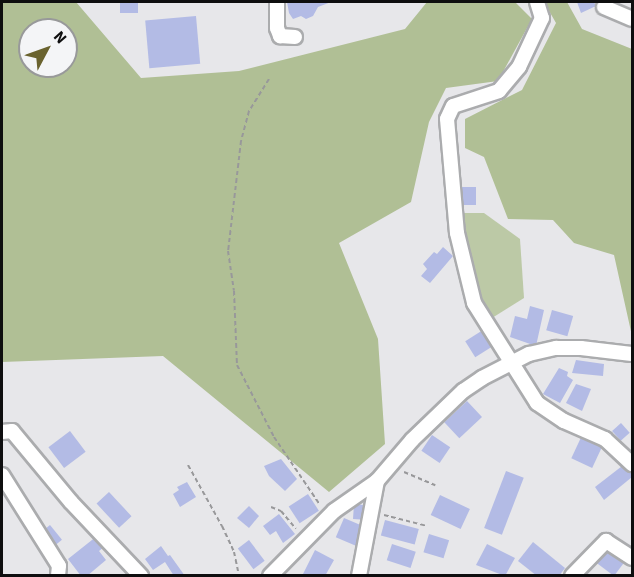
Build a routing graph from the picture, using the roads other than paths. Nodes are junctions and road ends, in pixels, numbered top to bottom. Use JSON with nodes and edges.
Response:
{"nodes":[{"id":1,"x":277,"y":2,"type":"edge"},
{"id":2,"x":537,"y":2,"type":"edge"},
{"id":3,"x":604,"y":7,"type":"dead end"},
{"id":4,"x":633,"y":19,"type":"edge"},
{"id":5,"x":295,"y":37,"type":"dead end"},
{"id":6,"x":633,"y":354,"type":"edge"},
{"id":7,"x":510,"y":362,"type":"junction"},
{"id":8,"x":2,"y":432,"type":"edge"},
{"id":9,"x":633,"y":464,"type":"edge"},
{"id":10,"x":2,"y":475,"type":"edge"},
{"id":11,"x":377,"y":481,"type":"junction"},
{"id":12,"x":633,"y":558,"type":"edge"},
{"id":13,"x":58,"y":576,"type":"edge"},
{"id":14,"x":141,"y":576,"type":"edge"},
{"id":15,"x":270,"y":576,"type":"edge"},
{"id":16,"x":359,"y":576,"type":"edge"},
{"id":17,"x":572,"y":576,"type":"edge"}],
"edges":[{"from":1,"to":5,"type":"street"},
{"from":2,"to":7,"type":"street"},
{"from":3,"to":4,"type":"street"},
{"from":6,"to":7,"type":"street"},
{"from":7,"to":9,"type":"street"},
{"from":7,"to":11,"type":"street"},
{"from":8,"to":14,"type":"street"},
{"from":10,"to":13,"type":"street"},
{"from":11,"to":15,"type":"street"},
{"from":11,"to":16,"type":"street"},
{"from":12,"to":17,"type":"street"}]}
